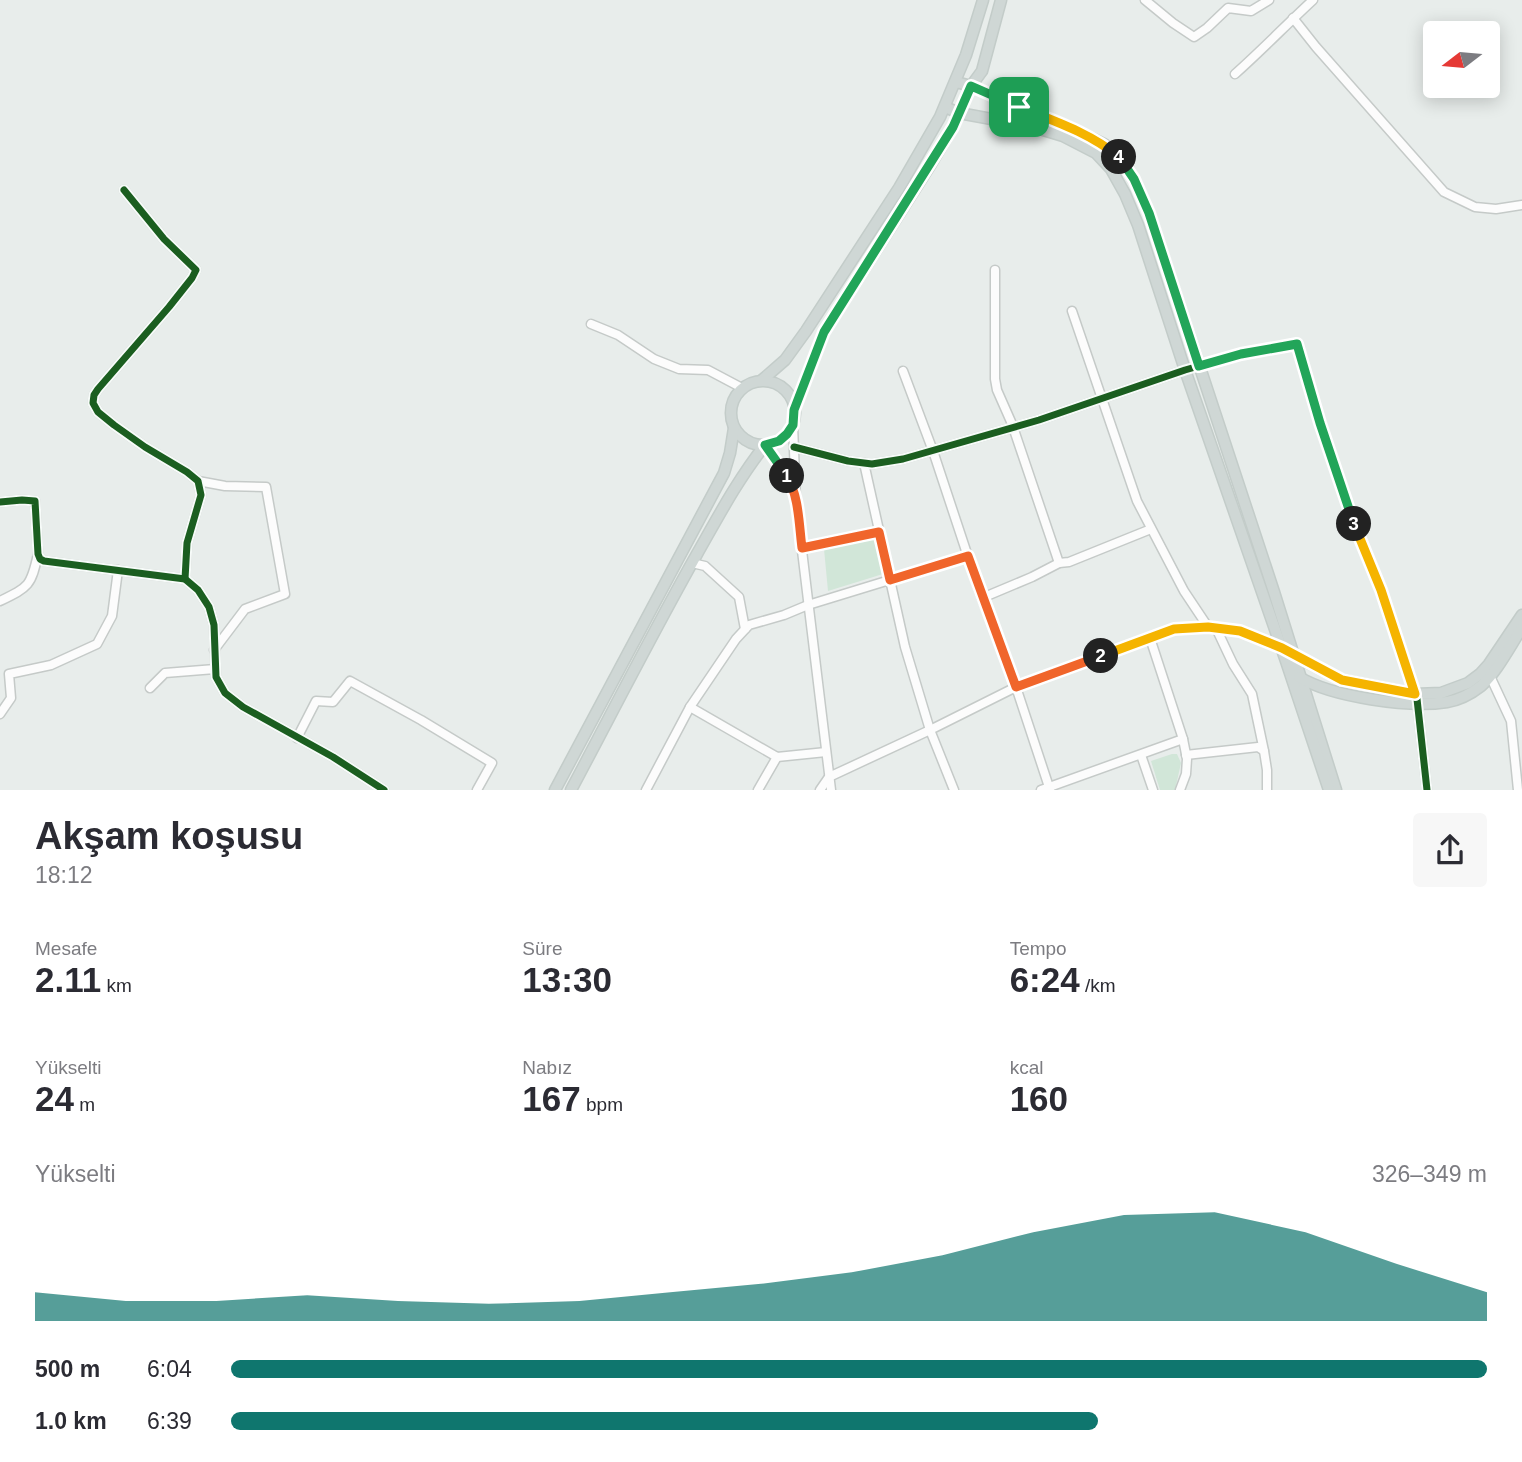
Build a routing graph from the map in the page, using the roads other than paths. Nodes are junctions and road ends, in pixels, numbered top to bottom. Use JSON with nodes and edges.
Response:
{"nodes":[{"id":1,"x":983,"y":0,"type":"edge"},
{"id":2,"x":1001,"y":0,"type":"edge"},
{"id":3,"x":1145,"y":0,"type":"edge"},
{"id":4,"x":1269,"y":0,"type":"edge"},
{"id":5,"x":1314,"y":0,"type":"edge"},
{"id":6,"x":1293,"y":18,"type":"junction"},
{"id":7,"x":1235,"y":74,"type":"dead end"},
{"id":8,"x":956,"y":82,"type":"junction"},
{"id":9,"x":971,"y":86,"type":"junction"},
{"id":10,"x":945,"y":107,"type":"junction"},
{"id":11,"x":959,"y":114,"type":"junction"},
{"id":12,"x":124,"y":190,"type":"dead end"},
{"id":13,"x":1522,"y":205,"type":"edge"},
{"id":14,"x":995,"y":270,"type":"dead end"},
{"id":15,"x":1072,"y":312,"type":"dead end"},
{"id":16,"x":592,"y":324,"type":"dead end"},
{"id":17,"x":1199,"y":366,"type":"junction"},
{"id":18,"x":1185,"y":370,"type":"junction"},
{"id":19,"x":903,"y":371,"type":"dead end"},
{"id":20,"x":762,"y":380,"type":"junction"},
{"id":21,"x":742,"y":388,"type":"junction"},
{"id":22,"x":1101,"y":398,"type":"junction"},
{"id":23,"x":794,"y":410,"type":"junction"},
{"id":24,"x":793,"y":425,"type":"junction"},
{"id":25,"x":1013,"y":427,"type":"junction"},
{"id":26,"x":734,"y":428,"type":"junction"},
{"id":27,"x":765,"y":445,"type":"junction"},
{"id":28,"x":794,"y":447,"type":"junction"},
{"id":29,"x":933,"y":451,"type":"junction"},
{"id":30,"x":864,"y":463,"type":"junction"},
{"id":31,"x":198,"y":481,"type":"junction"},
{"id":32,"x":796,"y":501,"type":"junction"},
{"id":33,"x":0,"y":502,"type":"edge"},
{"id":34,"x":1151,"y":529,"type":"junction"},
{"id":35,"x":879,"y":532,"type":"junction"},
{"id":36,"x":802,"y":548,"type":"junction"},
{"id":37,"x":38,"y":554,"type":"junction"},
{"id":38,"x":968,"y":556,"type":"junction"},
{"id":39,"x":692,"y":563,"type":"junction"},
{"id":40,"x":1059,"y":563,"type":"junction"},
{"id":41,"x":118,"y":570,"type":"junction"},
{"id":42,"x":185,"y":579,"type":"junction"},
{"id":43,"x":890,"y":580,"type":"junction"},
{"id":44,"x":982,"y":598,"type":"junction"},
{"id":45,"x":0,"y":601,"type":"edge"},
{"id":46,"x":808,"y":605,"type":"junction"},
{"id":47,"x":1522,"y":615,"type":"edge"},
{"id":48,"x":1212,"y":627,"type":"junction"},
{"id":49,"x":1522,"y":628,"type":"edge"},
{"id":50,"x":745,"y":629,"type":"junction"},
{"id":51,"x":1150,"y":638,"type":"junction"},
{"id":52,"x":1282,"y":648,"type":"junction"},
{"id":53,"x":214,"y":650,"type":"junction"},
{"id":54,"x":1294,"y":656,"type":"junction"},
{"id":55,"x":1288,"y":667,"type":"junction"},
{"id":56,"x":215,"y":669,"type":"junction"},
{"id":57,"x":1490,"y":676,"type":"junction"},
{"id":58,"x":1301,"y":678,"type":"junction"},
{"id":59,"x":1016,"y":687,"type":"junction"},
{"id":60,"x":150,"y":688,"type":"dead end"},
{"id":61,"x":1416,"y":699,"type":"junction"},
{"id":62,"x":690,"y":707,"type":"junction"},
{"id":63,"x":0,"y":714,"type":"edge"},
{"id":64,"x":930,"y":730,"type":"junction"},
{"id":65,"x":297,"y":738,"type":"junction"},
{"id":66,"x":1183,"y":739,"type":"junction"},
{"id":67,"x":1264,"y":751,"type":"junction"},
{"id":68,"x":826,"y":752,"type":"junction"},
{"id":69,"x":1141,"y":755,"type":"junction"},
{"id":70,"x":1186,"y":755,"type":"junction"},
{"id":71,"x":777,"y":757,"type":"junction"},
{"id":72,"x":829,"y":777,"type":"junction"},
{"id":73,"x":1047,"y":789,"type":"edge"},
{"id":74,"x":384,"y":790,"type":"edge"},
{"id":75,"x":477,"y":790,"type":"edge"},
{"id":76,"x":555,"y":790,"type":"edge"},
{"id":77,"x":571,"y":790,"type":"edge"},
{"id":78,"x":646,"y":790,"type":"edge"},
{"id":79,"x":758,"y":790,"type":"edge"},
{"id":80,"x":820,"y":790,"type":"edge"},
{"id":81,"x":831,"y":790,"type":"edge"},
{"id":82,"x":954,"y":790,"type":"edge"},
{"id":83,"x":1153,"y":790,"type":"edge"},
{"id":84,"x":1180,"y":790,"type":"edge"},
{"id":85,"x":1267,"y":790,"type":"edge"},
{"id":86,"x":1329,"y":790,"type":"edge"},
{"id":87,"x":1336,"y":790,"type":"edge"},
{"id":88,"x":1427,"y":790,"type":"edge"},
{"id":89,"x":1518,"y":790,"type":"edge"}],
"edges":[{"from":1,"to":8,"type":"main road"},
{"from":2,"to":9,"type":"main road"},
{"from":3,"to":4,"type":"street"},
{"from":5,"to":6,"type":"street"},
{"from":6,"to":7,"type":"street"},
{"from":6,"to":13,"type":"street"},
{"from":8,"to":9,"type":"main road"},
{"from":8,"to":10,"type":"main road"},
{"from":9,"to":11,"type":"main road"},
{"from":9,"to":17,"type":"main road"},
{"from":10,"to":11,"type":"main road"},
{"from":10,"to":20,"type":"main road"},
{"from":11,"to":18,"type":"main road"},
{"from":11,"to":23,"type":"main road"},
{"from":12,"to":31,"type":"street"},
{"from":14,"to":25,"type":"street"},
{"from":15,"to":22,"type":"street"},
{"from":16,"to":21,"type":"street"},
{"from":17,"to":18,"type":"street"},
{"from":17,"to":54,"type":"main road"},
{"from":17,"to":61,"type":"street"},
{"from":18,"to":22,"type":"street"},
{"from":18,"to":52,"type":"main road"},
{"from":19,"to":29,"type":"street"},
{"from":20,"to":21,"type":"main road"},
{"from":20,"to":23,"type":"main road"},
{"from":21,"to":26,"type":"main road"},
{"from":22,"to":25,"type":"street"},
{"from":22,"to":34,"type":"street"},
{"from":23,"to":24,"type":"main road"},
{"from":24,"to":27,"type":"main road"},
{"from":24,"to":28,"type":"street"},
{"from":25,"to":29,"type":"street"},
{"from":25,"to":40,"type":"street"},
{"from":26,"to":27,"type":"main road"},
{"from":26,"to":76,"type":"main road"},
{"from":27,"to":32,"type":"street"},
{"from":27,"to":39,"type":"main road"},
{"from":28,"to":30,"type":"street"},
{"from":28,"to":32,"type":"street"},
{"from":29,"to":30,"type":"street"},
{"from":29,"to":38,"type":"street"},
{"from":30,"to":35,"type":"street"},
{"from":31,"to":42,"type":"street"},
{"from":31,"to":53,"type":"street"},
{"from":32,"to":36,"type":"street"},
{"from":33,"to":37,"type":"street"},
{"from":34,"to":40,"type":"street"},
{"from":34,"to":48,"type":"street"},
{"from":35,"to":36,"type":"street"},
{"from":35,"to":43,"type":"street"},
{"from":36,"to":46,"type":"street"},
{"from":37,"to":41,"type":"street"},
{"from":37,"to":45,"type":"street"},
{"from":38,"to":43,"type":"street"},
{"from":38,"to":44,"type":"street"},
{"from":39,"to":50,"type":"street"},
{"from":39,"to":77,"type":"main road"},
{"from":40,"to":44,"type":"street"},
{"from":41,"to":42,"type":"street"},
{"from":41,"to":63,"type":"street"},
{"from":42,"to":53,"type":"street"},
{"from":43,"to":46,"type":"street"},
{"from":43,"to":64,"type":"street"},
{"from":44,"to":59,"type":"street"},
{"from":46,"to":50,"type":"street"},
{"from":46,"to":68,"type":"street"},
{"from":47,"to":61,"type":"main road"},
{"from":48,"to":51,"type":"street"},
{"from":48,"to":52,"type":"street"},
{"from":48,"to":67,"type":"street"},
{"from":49,"to":57,"type":"main road"},
{"from":50,"to":62,"type":"street"},
{"from":51,"to":59,"type":"street"},
{"from":51,"to":66,"type":"street"},
{"from":52,"to":54,"type":"main road"},
{"from":52,"to":55,"type":"main road"},
{"from":53,"to":56,"type":"street"},
{"from":54,"to":58,"type":"main road"},
{"from":54,"to":61,"type":"main road"},
{"from":55,"to":58,"type":"main road"},
{"from":55,"to":86,"type":"main road"},
{"from":56,"to":60,"type":"street"},
{"from":56,"to":65,"type":"street"},
{"from":57,"to":61,"type":"main road"},
{"from":57,"to":89,"type":"street"},
{"from":58,"to":61,"type":"main road"},
{"from":58,"to":87,"type":"main road"},
{"from":59,"to":64,"type":"street"},
{"from":59,"to":73,"type":"street"},
{"from":61,"to":88,"type":"street"},
{"from":62,"to":71,"type":"street"},
{"from":62,"to":78,"type":"street"},
{"from":64,"to":72,"type":"street"},
{"from":64,"to":82,"type":"street"},
{"from":65,"to":74,"type":"street"},
{"from":65,"to":75,"type":"street"},
{"from":66,"to":69,"type":"street"},
{"from":66,"to":70,"type":"street"},
{"from":67,"to":70,"type":"street"},
{"from":67,"to":85,"type":"street"},
{"from":68,"to":71,"type":"street"},
{"from":68,"to":72,"type":"street"},
{"from":69,"to":73,"type":"street"},
{"from":69,"to":83,"type":"street"},
{"from":70,"to":84,"type":"street"},
{"from":71,"to":79,"type":"street"},
{"from":72,"to":80,"type":"street"},
{"from":72,"to":81,"type":"street"}]}
